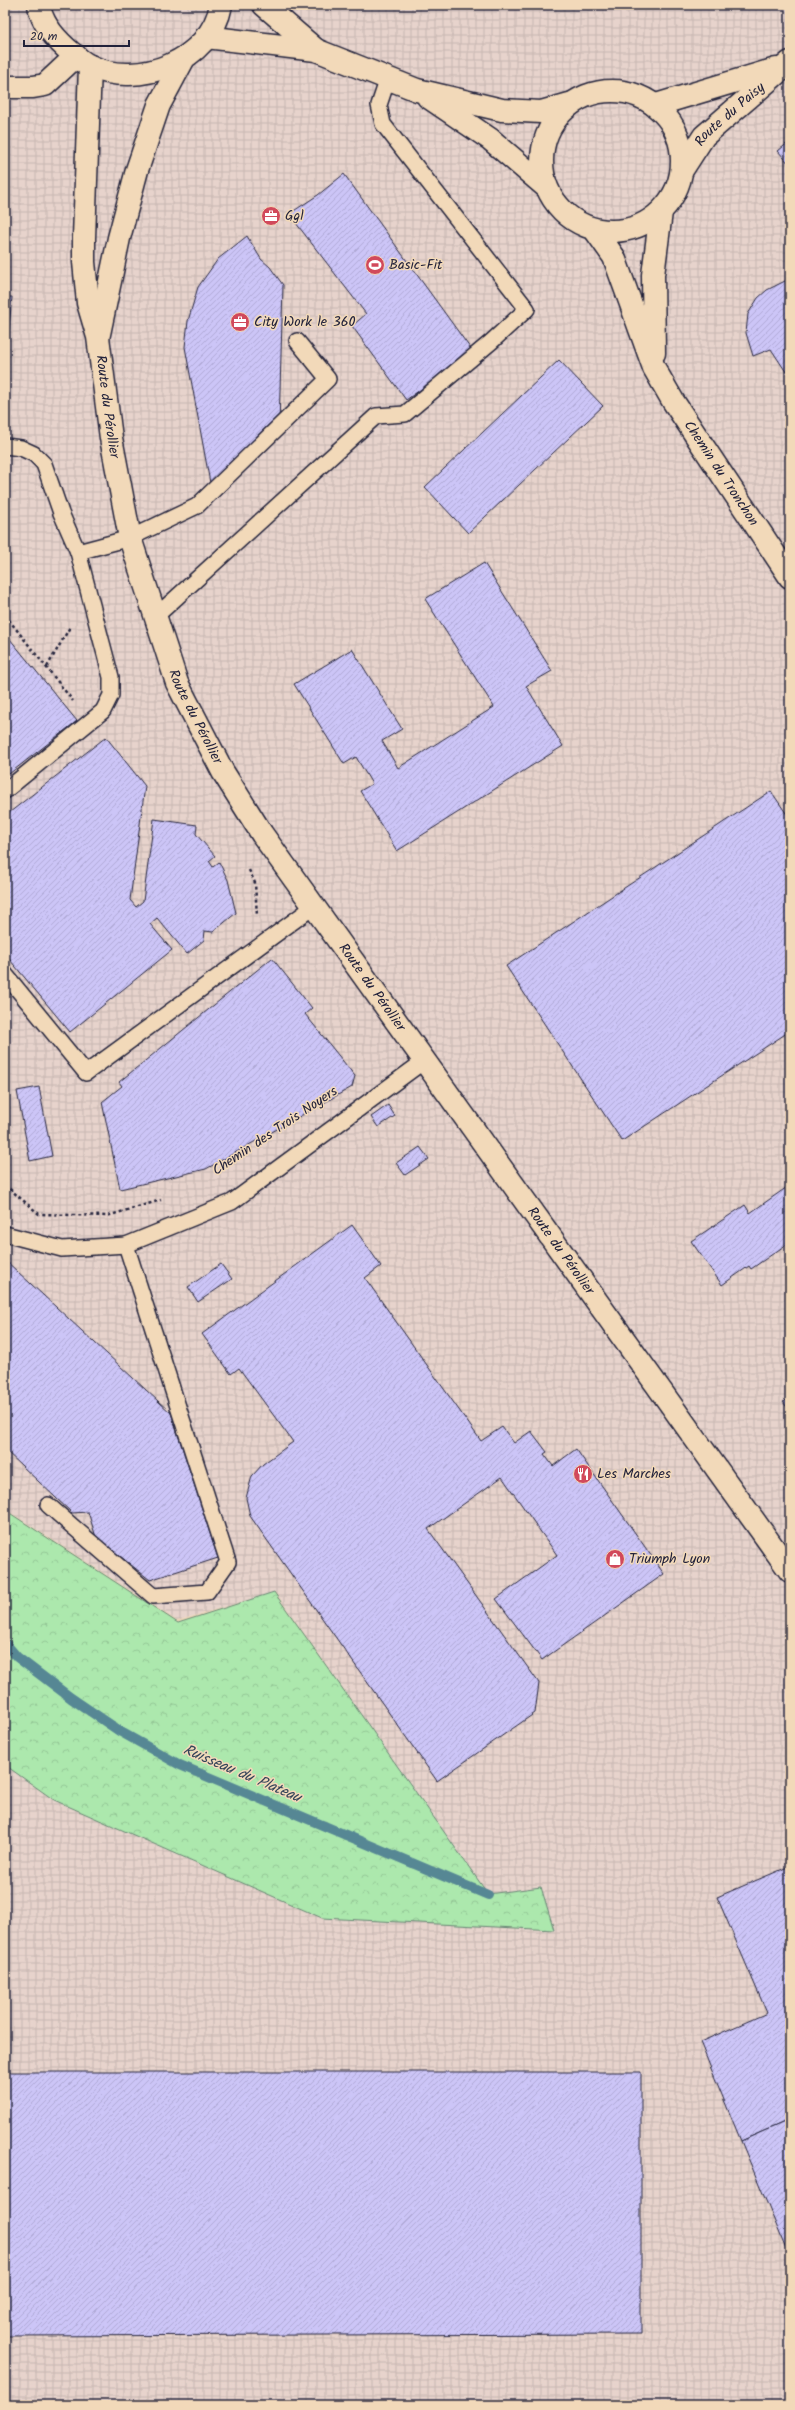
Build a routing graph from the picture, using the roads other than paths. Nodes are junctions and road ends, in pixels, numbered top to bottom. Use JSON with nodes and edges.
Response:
{"nodes":[{"id":1,"x":38,"y":5,"type":"edge"},
{"id":2,"x":221,"y":5,"type":"edge"},
{"id":3,"x":264,"y":5,"type":"edge"},
{"id":4,"x":206,"y":38,"type":"junction"},
{"id":5,"x":316,"y":50,"type":"junction"},
{"id":6,"x":183,"y":60,"type":"junction"},
{"id":7,"x":83,"y":61,"type":"junction"},
{"id":8,"x":787,"y":64,"type":"edge"},
{"id":9,"x":388,"y":78,"type":"junction"},
{"id":10,"x":5,"y":87,"type":"edge"},
{"id":11,"x":417,"y":90,"type":"junction"},
{"id":12,"x":570,"y":104,"type":"junction"},
{"id":13,"x":656,"y":105,"type":"junction"},
{"id":14,"x":682,"y":170,"type":"junction"},
{"id":15,"x":545,"y":186,"type":"junction"},
{"id":16,"x":661,"y":212,"type":"junction"},
{"id":17,"x":595,"y":230,"type":"junction"},
{"id":18,"x":98,"y":337,"type":"junction"},
{"id":19,"x":297,"y":341,"type":"dead end"},
{"id":20,"x":654,"y":368,"type":"junction"},
{"id":21,"x":5,"y":446,"type":"edge"},
{"id":22,"x":130,"y":538,"type":"junction"},
{"id":23,"x":78,"y":552,"type":"junction"},
{"id":24,"x":790,"y":577,"type":"edge"},
{"id":25,"x":155,"y":617,"type":"junction"},
{"id":26,"x":5,"y":791,"type":"edge"},
{"id":27,"x":313,"y":907,"type":"junction"},
{"id":28,"x":5,"y":974,"type":"edge"},
{"id":29,"x":424,"y":1061,"type":"junction"},
{"id":30,"x":5,"y":1234,"type":"edge"},
{"id":31,"x":126,"y":1245,"type":"junction"},
{"id":32,"x":48,"y":1505,"type":"dead end"},
{"id":33,"x":790,"y":1571,"type":"edge"}],
"edges":[{"from":1,"to":7,"type":"main road"},
{"from":2,"to":4,"type":"main road"},
{"from":3,"to":5,"type":"main road"},
{"from":4,"to":5,"type":"main road"},
{"from":4,"to":6,"type":"main road"},
{"from":5,"to":9,"type":"main road"},
{"from":6,"to":7,"type":"main road"},
{"from":6,"to":18,"type":"main road","name":"Route du Pérollier"},
{"from":7,"to":10,"type":"main road"},
{"from":7,"to":18,"type":"main road","name":"Route du Pérollier"},
{"from":8,"to":13,"type":"main road","name":"Route du Paisy"},
{"from":8,"to":14,"type":"main road","name":"Route du Paisy"},
{"from":9,"to":11,"type":"main road"},
{"from":9,"to":25,"type":"lane"},
{"from":11,"to":12,"type":"main road"},
{"from":11,"to":15,"type":"main road"},
{"from":12,"to":13,"type":"main road"},
{"from":12,"to":15,"type":"main road"},
{"from":13,"to":14,"type":"main road"},
{"from":14,"to":16,"type":"main road"},
{"from":15,"to":17,"type":"main road"},
{"from":16,"to":17,"type":"main road"},
{"from":16,"to":20,"type":"main road","name":"Chemin du Tronchon"},
{"from":17,"to":20,"type":"main road","name":"Chemin du Tronchon"},
{"from":18,"to":22,"type":"main road","name":"Route du Pérollier"},
{"from":19,"to":22,"type":"lane"},
{"from":20,"to":24,"type":"main road","name":"Chemin du Tronchon"},
{"from":21,"to":23,"type":"lane"},
{"from":22,"to":23,"type":"lane"},
{"from":22,"to":25,"type":"main road","name":"Route du Pérollier"},
{"from":23,"to":26,"type":"lane"},
{"from":25,"to":27,"type":"main road","name":"Route du Pérollier"},
{"from":27,"to":28,"type":"lane"},
{"from":27,"to":29,"type":"main road","name":"Route du Pérollier"},
{"from":29,"to":31,"type":"lane"},
{"from":29,"to":33,"type":"main road","name":"Route du Pérollier"},
{"from":30,"to":31,"type":"lane"},
{"from":31,"to":32,"type":"lane"}]}
